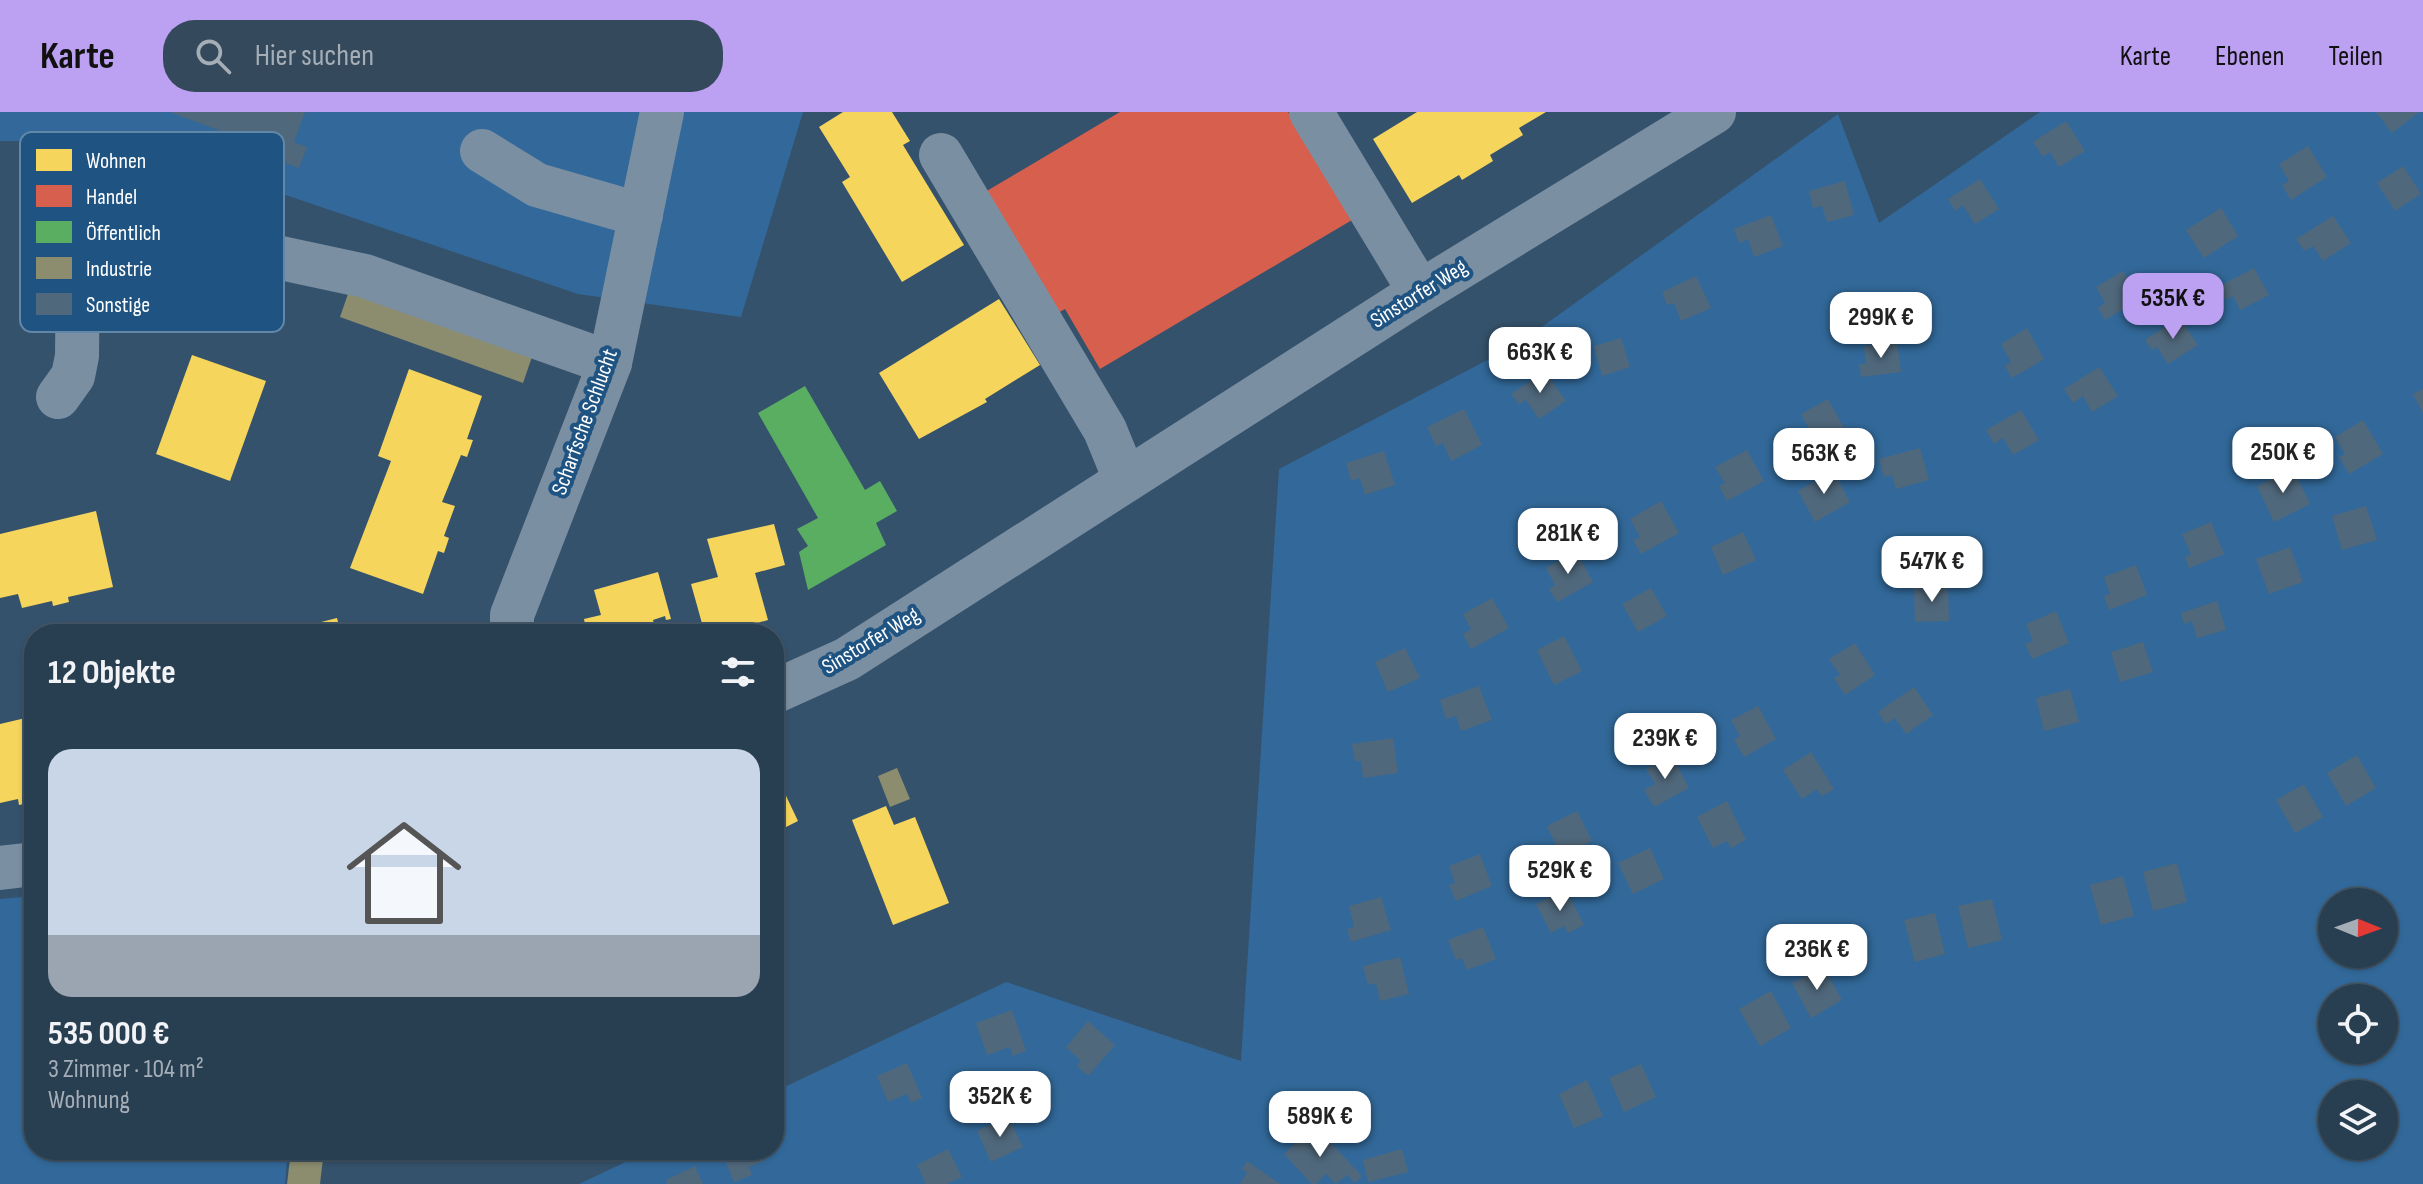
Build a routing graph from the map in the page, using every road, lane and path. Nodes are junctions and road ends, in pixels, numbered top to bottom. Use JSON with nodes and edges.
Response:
{"nodes":[{"id":1,"x":662,"y":112,"type":"edge"},
{"id":2,"x":1311,"y":112,"type":"edge"},
{"id":3,"x":1714,"y":112,"type":"edge"},
{"id":4,"x":482,"y":151,"type":"dead end"},
{"id":5,"x":941,"y":155,"type":"dead end"},
{"id":6,"x":641,"y":215,"type":"junction"},
{"id":7,"x":284,"y":259,"type":"edge"},
{"id":8,"x":1420,"y":292,"type":"junction"},
{"id":9,"x":77,"y":332,"type":"edge"},
{"id":10,"x":610,"y":363,"type":"junction"},
{"id":11,"x":58,"y":397,"type":"dead end"},
{"id":12,"x":1125,"y":479,"type":"junction"},
{"id":13,"x":512,"y":624,"type":"edge"},
{"id":14,"x":784,"y":687,"type":"edge"},
{"id":15,"x":24,"y":865,"type":"edge"},
{"id":16,"x":0,"y":868,"type":"edge"}],
"edges":[{"from":1,"to":6,"type":"street","name":"Scharfsche Schlucht"},
{"from":2,"to":8,"type":"street"},
{"from":3,"to":8,"type":"street","name":"Sinstorfer Weg"},
{"from":4,"to":6,"type":"street"},
{"from":5,"to":12,"type":"street"},
{"from":6,"to":10,"type":"street","name":"Scharfsche Schlucht"},
{"from":7,"to":10,"type":"street"},
{"from":8,"to":12,"type":"street","name":"Sinstorfer Weg"},
{"from":9,"to":11,"type":"street"},
{"from":10,"to":13,"type":"street","name":"Scharfsche Schlucht"},
{"from":12,"to":14,"type":"street","name":"Sinstorfer Weg"},
{"from":15,"to":16,"type":"street"}]}
